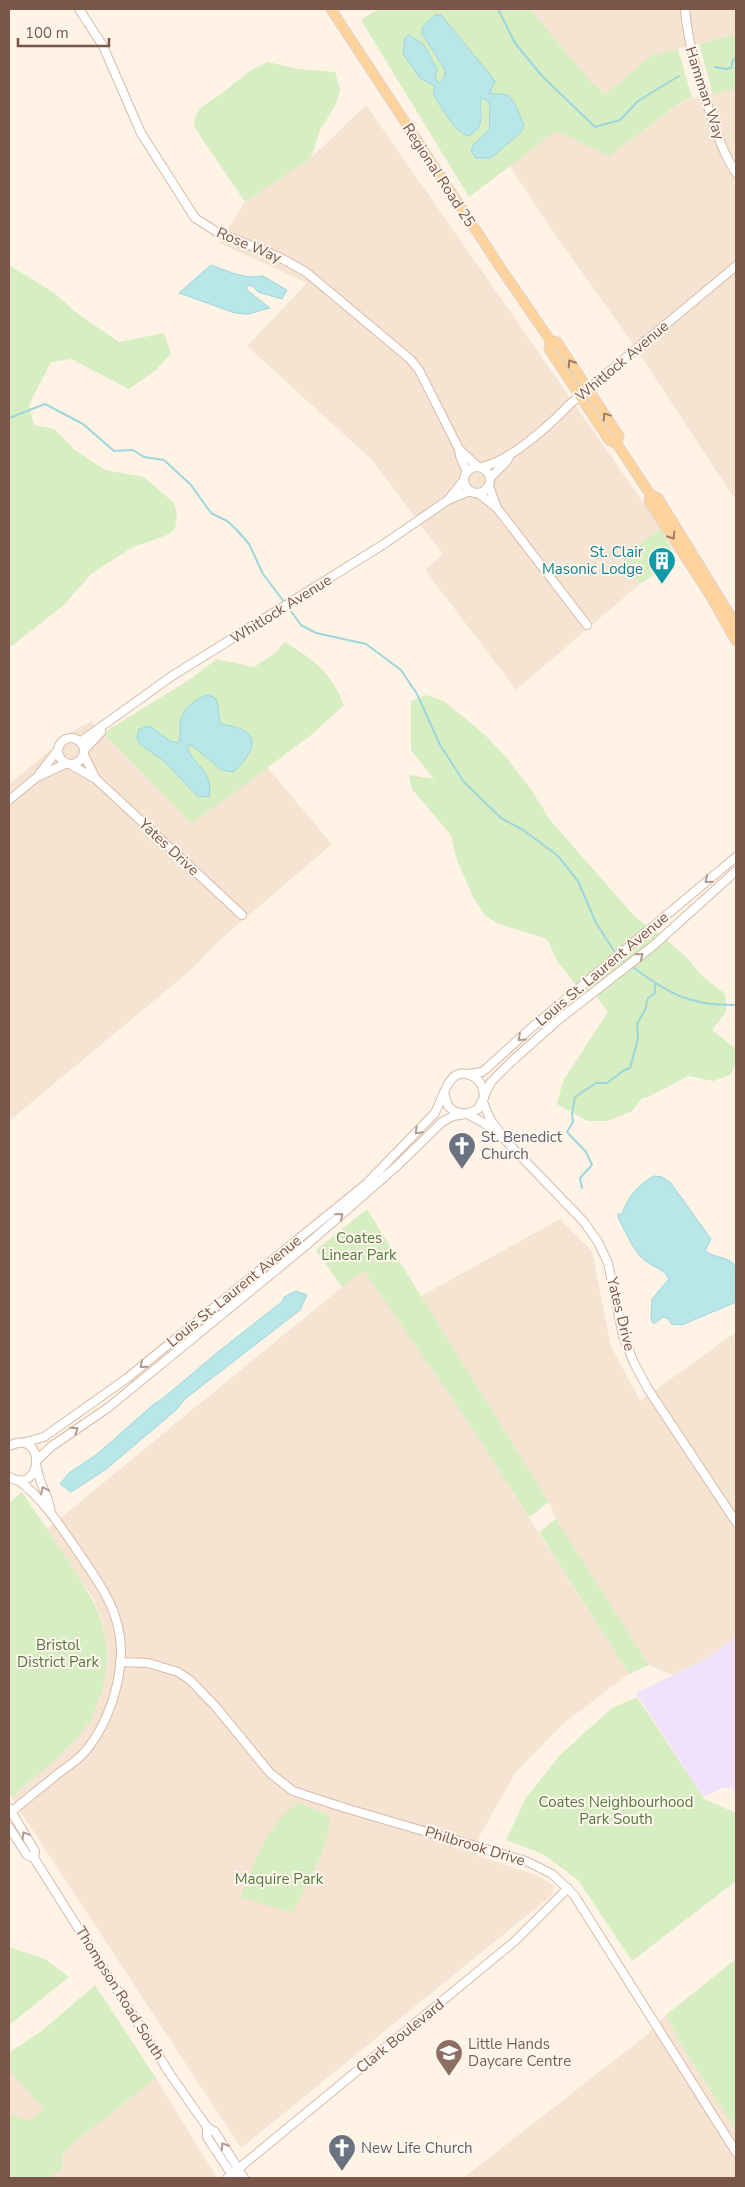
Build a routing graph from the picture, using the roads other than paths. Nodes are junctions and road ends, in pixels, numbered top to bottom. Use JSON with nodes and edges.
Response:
{"nodes":[{"id":1,"x":79,"y":9,"type":"edge"},
{"id":2,"x":331,"y":9,"type":"edge"},
{"id":3,"x":685,"y":9,"type":"edge"},
{"id":4,"x":736,"y":173,"type":"edge"},
{"id":5,"x":736,"y":266,"type":"edge"},
{"id":6,"x":550,"y":340,"type":"junction"},
{"id":7,"x":588,"y":390,"type":"junction"},
{"id":8,"x":580,"y":396,"type":"junction"},
{"id":9,"x":617,"y":444,"type":"junction"},
{"id":10,"x":459,"y":449,"type":"junction"},
{"id":11,"x":509,"y":456,"type":"junction"},
{"id":12,"x":480,"y":467,"type":"junction"},
{"id":13,"x":465,"y":476,"type":"junction"},
{"id":14,"x":490,"y":478,"type":"junction"},
{"id":15,"x":489,"y":486,"type":"junction"},
{"id":16,"x":470,"y":491,"type":"junction"},
{"id":17,"x":478,"y":493,"type":"junction"},
{"id":18,"x":650,"y":494,"type":"junction"},
{"id":19,"x":448,"y":500,"type":"junction"},
{"id":20,"x":497,"y":508,"type":"junction"},
{"id":21,"x":587,"y":624,"type":"dead end"},
{"id":22,"x":736,"y":625,"type":"edge"},
{"id":23,"x":736,"y":641,"type":"edge"},
{"id":24,"x":83,"y":749,"type":"junction"},
{"id":25,"x":58,"y":751,"type":"junction"},
{"id":26,"x":68,"y":764,"type":"junction"},
{"id":27,"x":38,"y":776,"type":"junction"},
{"id":28,"x":96,"y":779,"type":"junction"},
{"id":29,"x":9,"y":800,"type":"edge"},
{"id":30,"x":736,"y":857,"type":"edge"},
{"id":31,"x":736,"y":871,"type":"edge"},
{"id":32,"x":242,"y":915,"type":"dead end"},
{"id":33,"x":467,"y":1074,"type":"junction"},
{"id":34,"x":444,"y":1091,"type":"junction"},
{"id":35,"x":483,"y":1100,"type":"junction"},
{"id":36,"x":466,"y":1114,"type":"junction"},
{"id":37,"x":507,"y":1142,"type":"junction"},
{"id":38,"x":22,"y":1443,"type":"junction"},
{"id":39,"x":9,"y":1446,"type":"edge"},
{"id":40,"x":37,"y":1463,"type":"junction"},
{"id":41,"x":12,"y":1479,"type":"edge"},
{"id":42,"x":51,"y":1513,"type":"junction"},
{"id":43,"x":736,"y":1522,"type":"edge"},
{"id":44,"x":120,"y":1662,"type":"junction"},
{"id":45,"x":10,"y":1811,"type":"edge"},
{"id":46,"x":9,"y":1827,"type":"edge"},
{"id":47,"x":34,"y":1858,"type":"junction"},
{"id":48,"x":568,"y":1888,"type":"junction"},
{"id":49,"x":207,"y":2127,"type":"junction"},
{"id":50,"x":736,"y":2152,"type":"edge"},
{"id":51,"x":238,"y":2168,"type":"junction"},
{"id":52,"x":231,"y":2177,"type":"edge"},
{"id":53,"x":244,"y":2178,"type":"edge"}],
"edges":[{"from":1,"to":10,"type":"street","name":"Rose Way"},
{"from":2,"to":6,"type":"main road","name":"Regional Road 25"},
{"from":3,"to":4,"type":"street","name":"Hamman Way"},
{"from":5,"to":7,"type":"street","name":"Whitlock Avenue"},
{"from":7,"to":6,"type":"main road","name":"Regional Road 25","one_way":true},
{"from":6,"to":8,"type":"main road","name":"Regional Road 25"},
{"from":7,"to":8,"type":"street","name":"Whitlock Avenue"},
{"from":9,"to":7,"type":"main road","name":"Regional Road 25","one_way":true},
{"from":8,"to":9,"type":"main road","name":"Regional Road 25"},
{"from":8,"to":11,"type":"street","name":"Whitlock Avenue"},
{"from":9,"to":18,"type":"main road","name":"Regional Road 25"},
{"from":10,"to":12,"type":"street","name":"Rose Way"},
{"from":10,"to":13,"type":"street","name":"Rose Way"},
{"from":11,"to":12,"type":"street","name":"Whitlock Avenue"},
{"from":11,"to":14,"type":"street","name":"Whitlock Avenue"},
{"from":12,"to":13,"type":"street"},
{"from":12,"to":14,"type":"street"},
{"from":13,"to":16,"type":"street"},
{"from":13,"to":19,"type":"street","name":"Whitlock Avenue"},
{"from":14,"to":15,"type":"street"},
{"from":15,"to":17,"type":"street"},
{"from":15,"to":20,"type":"street"},
{"from":16,"to":17,"type":"street"},
{"from":16,"to":19,"type":"street","name":"Whitlock Avenue"},
{"from":17,"to":20,"type":"street"},
{"from":18,"to":22,"type":"main road","name":"Regional Road 25"},
{"from":18,"to":23,"type":"main road","name":"Regional Road 25","one_way":true},
{"from":19,"to":24,"type":"street","name":"Whitlock Avenue"},
{"from":20,"to":21,"type":"street"},
{"from":24,"to":25,"type":"street"},
{"from":24,"to":26,"type":"street"},
{"from":24,"to":28,"type":"street","name":"Yates Drive"},
{"from":25,"to":26,"type":"street"},
{"from":25,"to":27,"type":"street"},
{"from":26,"to":27,"type":"street"},
{"from":26,"to":28,"type":"street","name":"Yates Drive"},
{"from":27,"to":29,"type":"street"},
{"from":28,"to":32,"type":"street","name":"Yates Drive"},
{"from":30,"to":33,"type":"street","name":"Louis St. Laurent Avenue","one_way":true},
{"from":35,"to":31,"type":"street","name":"Louis St. Laurent Avenue","one_way":true},
{"from":33,"to":34,"type":"street"},
{"from":33,"to":35,"type":"street"},
{"from":34,"to":36,"type":"street"},
{"from":34,"to":38,"type":"street","name":"Louis St. Laurent Avenue","one_way":true},
{"from":35,"to":36,"type":"street"},
{"from":35,"to":37,"type":"street","name":"Yates Drive"},
{"from":36,"to":37,"type":"street","name":"Yates Drive"},
{"from":40,"to":36,"type":"street","name":"Louis St. Laurent Avenue","one_way":true},
{"from":37,"to":43,"type":"street","name":"Yates Drive"},
{"from":38,"to":39,"type":"street","name":"Louis St. Laurent Avenue"},
{"from":38,"to":40,"type":"street"},
{"from":40,"to":41,"type":"street","name":"Louis St. Laurent Avenue"},
{"from":42,"to":40,"type":"street","one_way":true},
{"from":41,"to":42,"type":"street"},
{"from":42,"to":44,"type":"street"},
{"from":44,"to":45,"type":"street"},
{"from":44,"to":48,"type":"street","name":"Philbrook Drive"},
{"from":47,"to":45,"type":"street","name":"Thompson Road South","one_way":true},
{"from":46,"to":47,"type":"street","name":"Thompson Road South"},
{"from":47,"to":49,"type":"street","name":"Thompson Road South"},
{"from":48,"to":50,"type":"street","name":"Philbrook Drive"},
{"from":48,"to":51,"type":"street","name":"Clark Boulevard"},
{"from":51,"to":49,"type":"street","name":"Thompson Road South","one_way":true},
{"from":49,"to":52,"type":"street","name":"Thompson Road South"},
{"from":51,"to":52,"type":"street","name":"Clark Boulevard"},
{"from":51,"to":53,"type":"street","name":"Thompson Road South"}]}
